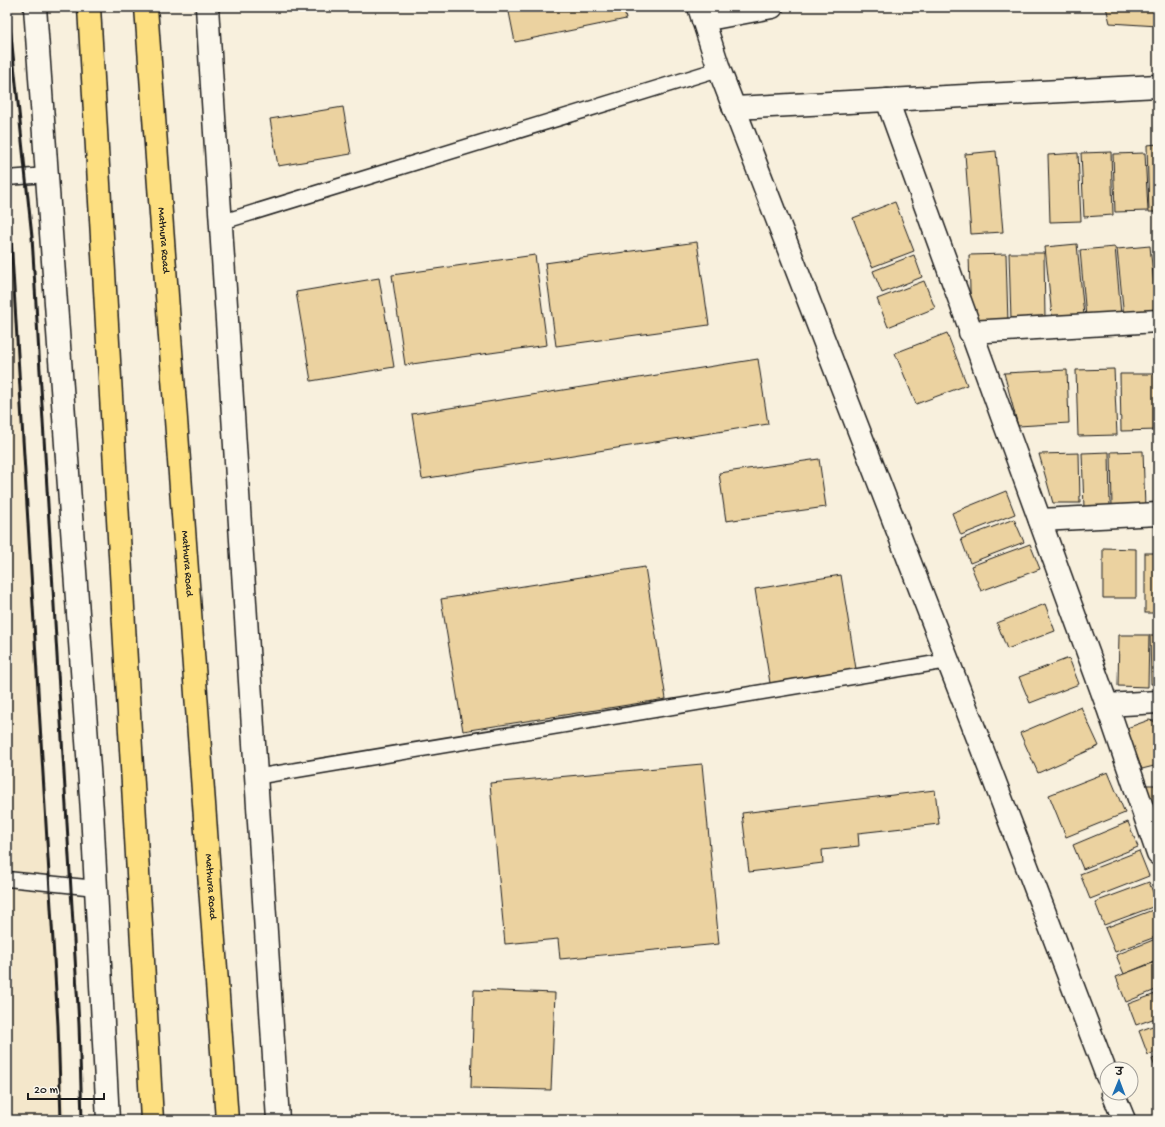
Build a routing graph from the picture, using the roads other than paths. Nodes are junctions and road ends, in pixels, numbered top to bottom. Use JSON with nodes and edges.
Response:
{"nodes":[{"id":1,"x":35,"y":7,"type":"edge"},
{"id":2,"x":89,"y":7,"type":"edge"},
{"id":3,"x":146,"y":7,"type":"edge"},
{"id":4,"x":207,"y":7,"type":"edge"},
{"id":5,"x":772,"y":7,"type":"edge"},
{"id":6,"x":701,"y":13,"type":"edge"},
{"id":7,"x":719,"y":68,"type":"junction"},
{"id":8,"x":1158,"y":86,"type":"edge"},
{"id":9,"x":886,"y":100,"type":"junction"},
{"id":10,"x":734,"y":108,"type":"junction"},
{"id":11,"x":47,"y":175,"type":"junction"},
{"id":12,"x":7,"y":178,"type":"edge"},
{"id":13,"x":220,"y":223,"type":"junction"},
{"id":14,"x":1158,"y":321,"type":"edge"},
{"id":15,"x":970,"y":332,"type":"junction"},
{"id":16,"x":1158,"y":514,"type":"edge"},
{"id":17,"x":1040,"y":520,"type":"junction"},
{"id":18,"x":948,"y":661,"type":"junction"},
{"id":19,"x":1158,"y":702,"type":"edge"},
{"id":20,"x":1107,"y":705,"type":"junction"},
{"id":21,"x":255,"y":777,"type":"junction"},
{"id":22,"x":1158,"y":854,"type":"edge"},
{"id":23,"x":7,"y":879,"type":"edge"},
{"id":24,"x":96,"y":888,"type":"junction"},
{"id":25,"x":1101,"y":1061,"type":"edge"},
{"id":26,"x":1116,"y":1101,"type":"edge"},
{"id":27,"x":108,"y":1120,"type":"edge"},
{"id":28,"x":152,"y":1120,"type":"edge"},
{"id":29,"x":227,"y":1120,"type":"edge"},
{"id":30,"x":278,"y":1120,"type":"edge"},
{"id":31,"x":1124,"y":1120,"type":"edge"}],
"edges":[{"from":1,"to":11,"type":"street"},
{"from":2,"to":28,"type":"highway"},
{"from":3,"to":29,"type":"highway","name":"Mathura Road"},
{"from":4,"to":13,"type":"street"},
{"from":5,"to":6,"type":"street"},
{"from":6,"to":7,"type":"street"},
{"from":7,"to":10,"type":"street"},
{"from":7,"to":13,"type":"lane"},
{"from":8,"to":9,"type":"street"},
{"from":9,"to":10,"type":"street"},
{"from":9,"to":15,"type":"street"},
{"from":10,"to":18,"type":"street"},
{"from":11,"to":12,"type":"lane"},
{"from":11,"to":24,"type":"street"},
{"from":13,"to":21,"type":"street"},
{"from":14,"to":15,"type":"street"},
{"from":15,"to":17,"type":"street"},
{"from":16,"to":17,"type":"street"},
{"from":17,"to":20,"type":"street"},
{"from":18,"to":21,"type":"lane"},
{"from":18,"to":25,"type":"street"},
{"from":19,"to":20,"type":"street"},
{"from":20,"to":22,"type":"street"},
{"from":21,"to":30,"type":"street"},
{"from":23,"to":24,"type":"lane"},
{"from":24,"to":27,"type":"street"},
{"from":26,"to":31,"type":"street"}]}
